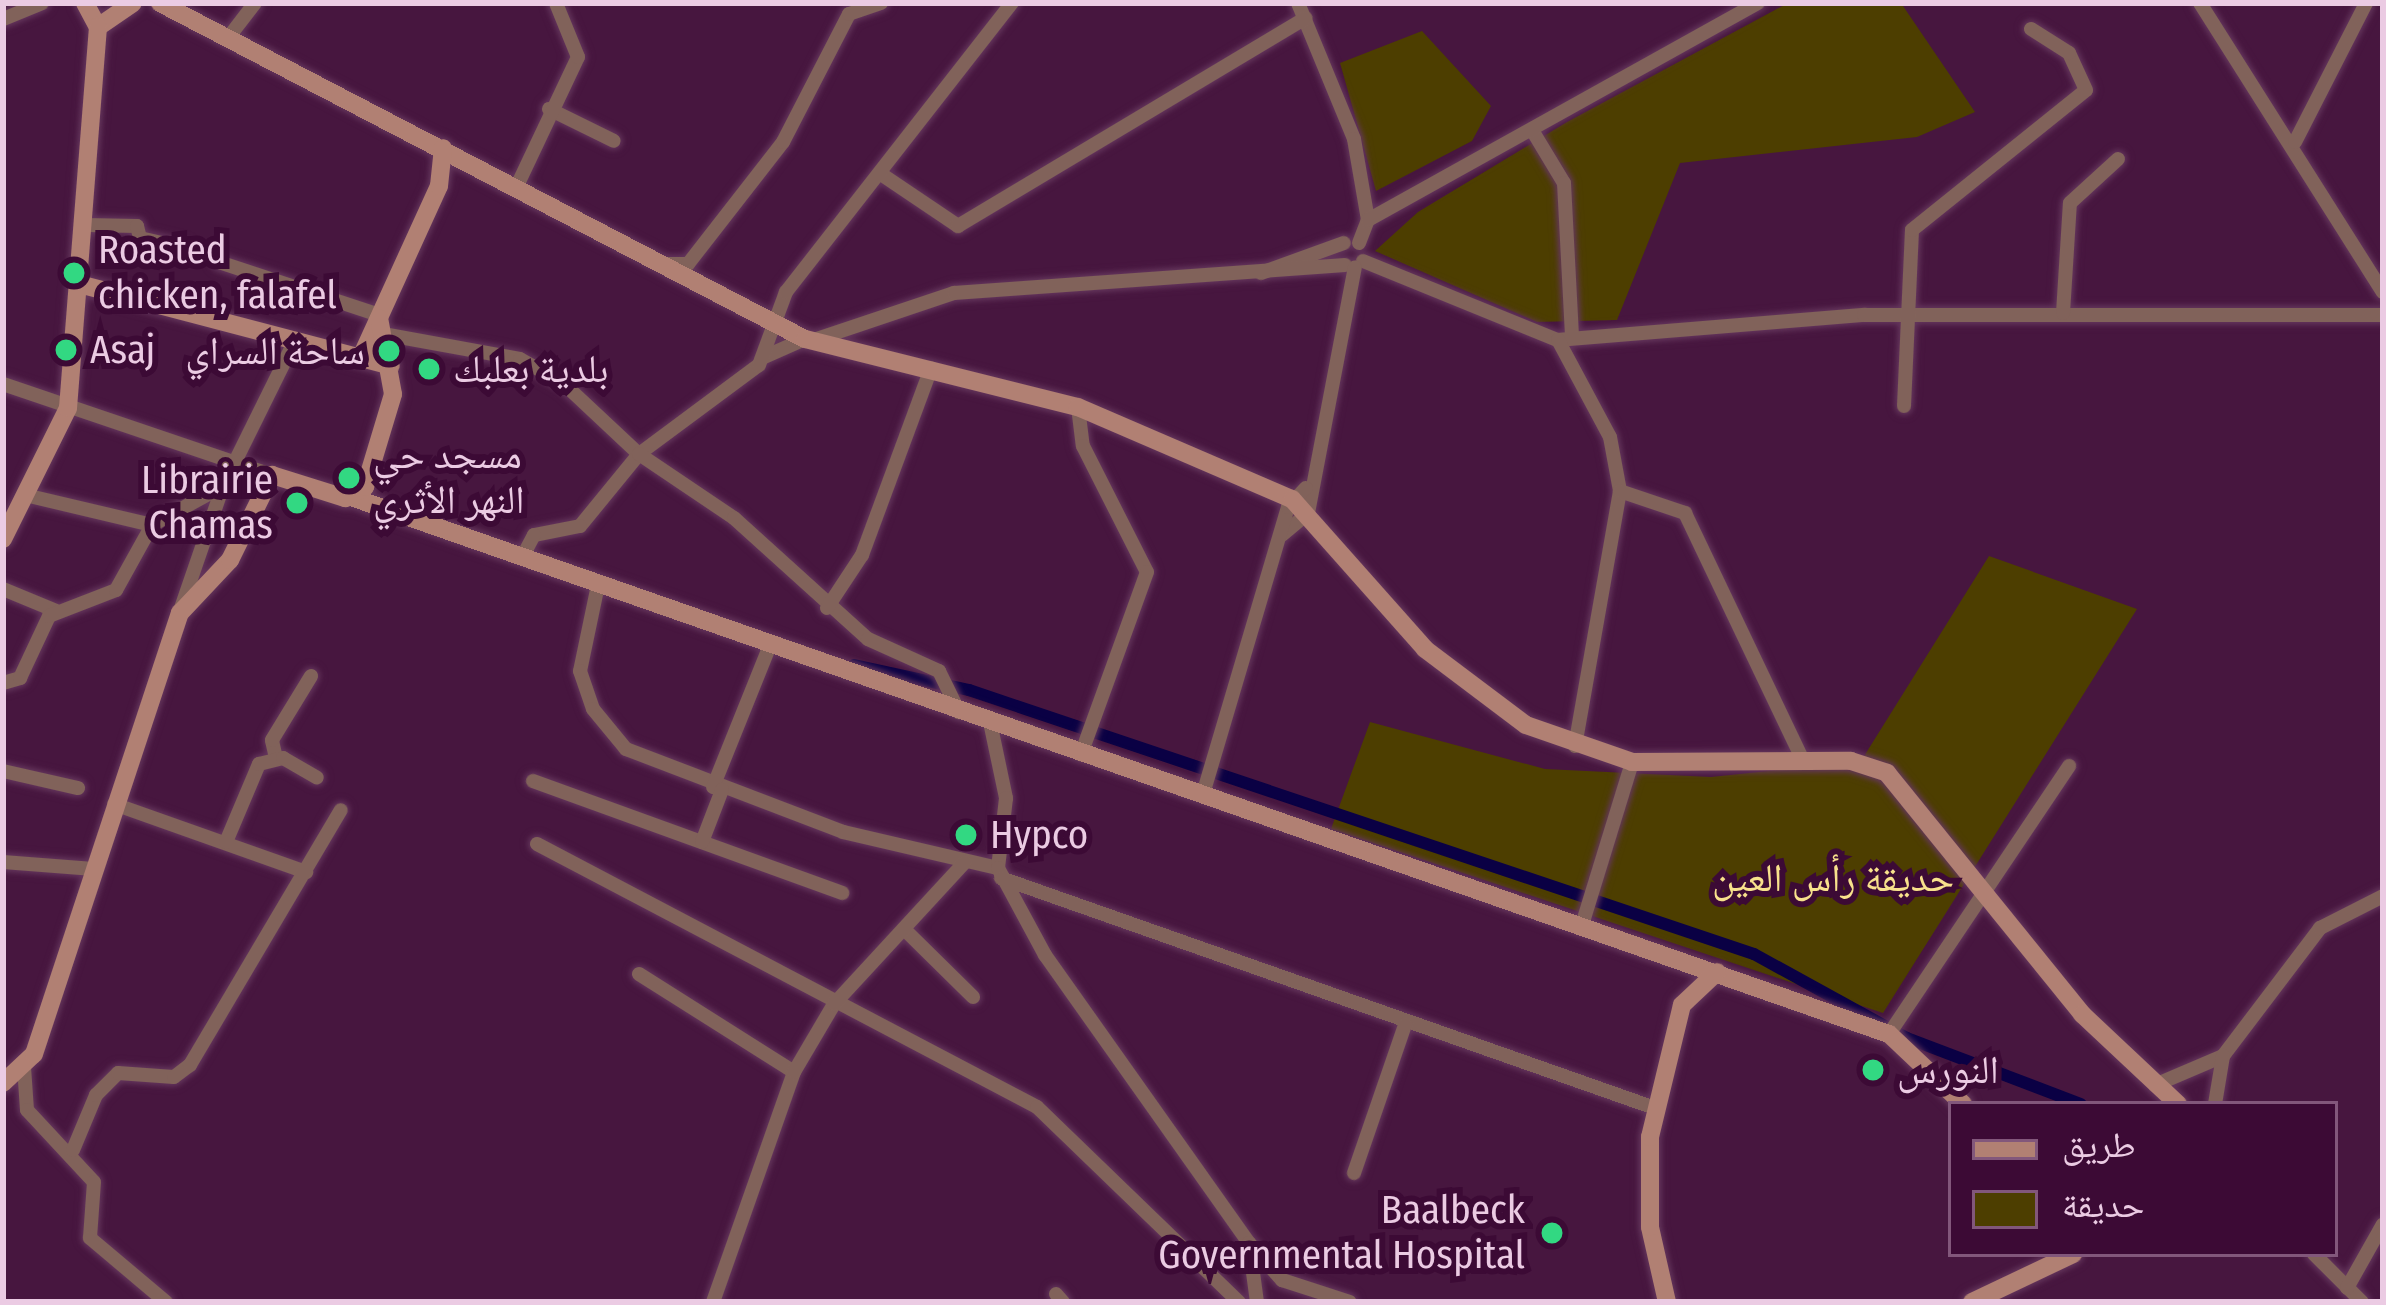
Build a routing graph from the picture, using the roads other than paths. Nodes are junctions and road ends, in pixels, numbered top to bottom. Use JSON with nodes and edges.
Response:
{"nodes":[{"id":1,"x":43,"y":3,"type":"edge"},
{"id":2,"x":85,"y":3,"type":"edge"},
{"id":3,"x":133,"y":3,"type":"edge"},
{"id":4,"x":160,"y":3,"type":"edge"},
{"id":5,"x":255,"y":3,"type":"edge"},
{"id":6,"x":556,"y":3,"type":"edge"},
{"id":7,"x":881,"y":3,"type":"edge"},
{"id":8,"x":1012,"y":3,"type":"edge"},
{"id":9,"x":1759,"y":3,"type":"edge"},
{"id":10,"x":2200,"y":3,"type":"edge"},
{"id":11,"x":2366,"y":3,"type":"edge"},
{"id":12,"x":1301,"y":10,"type":"edge"},
{"id":13,"x":3,"y":19,"type":"edge"},
{"id":14,"x":98,"y":27,"type":"junction"},
{"id":15,"x":2031,"y":29,"type":"dead end"},
{"id":16,"x":228,"y":38,"type":"junction"},
{"id":17,"x":549,"y":109,"type":"junction"},
{"id":18,"x":1532,"y":130,"type":"junction"},
{"id":19,"x":614,"y":141,"type":"dead end"},
{"id":20,"x":2295,"y":142,"type":"junction"},
{"id":21,"x":443,"y":148,"type":"junction"},
{"id":22,"x":2118,"y":159,"type":"dead end"},
{"id":23,"x":473,"y":166,"type":"junction"},
{"id":24,"x":881,"y":174,"type":"junction"},
{"id":25,"x":439,"y":186,"type":"junction"},
{"id":26,"x":516,"y":188,"type":"junction"},
{"id":27,"x":1368,"y":220,"type":"junction"},
{"id":28,"x":86,"y":225,"type":"junction"},
{"id":29,"x":1351,"y":243,"type":"junction"},
{"id":30,"x":184,"y":248,"type":"dead end"},
{"id":31,"x":218,"y":262,"type":"dead end"},
{"id":32,"x":1354,"y":264,"type":"junction"},
{"id":33,"x":666,"y":265,"type":"junction"},
{"id":34,"x":1257,"y":276,"type":"junction"},
{"id":35,"x":83,"y":285,"type":"junction"},
{"id":36,"x":2383,"y":292,"type":"edge"},
{"id":37,"x":2063,"y":313,"type":"junction"},
{"id":38,"x":1902,"y":315,"type":"junction"},
{"id":39,"x":2383,"y":315,"type":"edge"},
{"id":40,"x":773,"y":321,"type":"junction"},
{"id":41,"x":380,"y":322,"type":"junction"},
{"id":42,"x":1565,"y":338,"type":"junction"},
{"id":43,"x":296,"y":340,"type":"junction"},
{"id":44,"x":808,"y":340,"type":"junction"},
{"id":45,"x":361,"y":357,"type":"junction"},
{"id":46,"x":764,"y":357,"type":"junction"},
{"id":47,"x":391,"y":366,"type":"junction"},
{"id":48,"x":931,"y":368,"type":"junction"},
{"id":49,"x":3,"y":384,"type":"edge"},
{"id":50,"x":1904,"y":406,"type":"dead end"},
{"id":51,"x":1078,"y":407,"type":"junction"},
{"id":52,"x":68,"y":409,"type":"junction"},
{"id":53,"x":1102,"y":415,"type":"junction"},
{"id":54,"x":1083,"y":446,"type":"junction"},
{"id":55,"x":639,"y":454,"type":"junction"},
{"id":56,"x":234,"y":462,"type":"junction"},
{"id":57,"x":272,"y":476,"type":"junction"},
{"id":58,"x":223,"y":486,"type":"junction"},
{"id":59,"x":1620,"y":491,"type":"junction"},
{"id":60,"x":25,"y":495,"type":"junction"},
{"id":61,"x":351,"y":497,"type":"junction"},
{"id":62,"x":1298,"y":507,"type":"junction"},
{"id":63,"x":152,"y":525,"type":"junction"},
{"id":64,"x":3,"y":539,"type":"edge"},
{"id":65,"x":523,"y":555,"type":"junction"},
{"id":66,"x":598,"y":585,"type":"junction"},
{"id":67,"x":3,"y":589,"type":"edge"},
{"id":68,"x":827,"y":608,"type":"junction"},
{"id":69,"x":56,"y":611,"type":"junction"},
{"id":70,"x":180,"y":613,"type":"junction"},
{"id":71,"x":769,"y":648,"type":"junction"},
{"id":72,"x":311,"y":676,"type":"dead end"},
{"id":73,"x":3,"y":683,"type":"edge"},
{"id":74,"x":959,"y":712,"type":"junction"},
{"id":75,"x":990,"y":722,"type":"junction"},
{"id":76,"x":1087,"y":738,"type":"junction"},
{"id":77,"x":1574,"y":746,"type":"junction"},
{"id":78,"x":276,"y":758,"type":"junction"},
{"id":79,"x":1632,"y":762,"type":"junction"},
{"id":80,"x":1804,"y":762,"type":"junction"},
{"id":81,"x":2069,"y":766,"type":"dead end"},
{"id":82,"x":3,"y":771,"type":"edge"},
{"id":83,"x":317,"y":778,"type":"dead end"},
{"id":84,"x":533,"y":781,"type":"dead end"},
{"id":85,"x":1205,"y":786,"type":"junction"},
{"id":86,"x":78,"y":788,"type":"dead end"},
{"id":87,"x":718,"y":789,"type":"junction"},
{"id":88,"x":114,"y":804,"type":"junction"},
{"id":89,"x":340,"y":810,"type":"dead end"},
{"id":90,"x":226,"y":842,"type":"junction"},
{"id":91,"x":702,"y":842,"type":"junction"},
{"id":92,"x":537,"y":844,"type":"dead end"},
{"id":93,"x":3,"y":862,"type":"edge"},
{"id":94,"x":965,"y":862,"type":"junction"},
{"id":95,"x":94,"y":869,"type":"junction"},
{"id":96,"x":306,"y":872,"type":"junction"},
{"id":97,"x":1000,"y":873,"type":"junction"},
{"id":98,"x":842,"y":893,"type":"dead end"},
{"id":99,"x":2383,"y":896,"type":"edge"},
{"id":100,"x":1972,"y":897,"type":"junction"},
{"id":101,"x":1584,"y":920,"type":"junction"},
{"id":102,"x":904,"y":929,"type":"junction"},
{"id":103,"x":1665,"y":955,"type":"junction"},
{"id":104,"x":1717,"y":972,"type":"junction"},
{"id":105,"x":639,"y":974,"type":"dead end"},
{"id":106,"x":973,"y":997,"type":"dead end"},
{"id":107,"x":834,"y":1004,"type":"junction"},
{"id":108,"x":1682,"y":1005,"type":"junction"},
{"id":109,"x":1405,"y":1025,"type":"junction"},
{"id":110,"x":1889,"y":1034,"type":"junction"},
{"id":111,"x":2224,"y":1056,"type":"junction"},
{"id":112,"x":24,"y":1067,"type":"junction"},
{"id":113,"x":794,"y":1072,"type":"junction"},
{"id":114,"x":3,"y":1083,"type":"edge"},
{"id":115,"x":2155,"y":1085,"type":"junction"},
{"id":116,"x":1961,"y":1101,"type":"edge"},
{"id":117,"x":2174,"y":1101,"type":"edge"},
{"id":118,"x":2216,"y":1101,"type":"edge"},
{"id":119,"x":1655,"y":1108,"type":"junction"},
{"id":120,"x":73,"y":1150,"type":"junction"},
{"id":121,"x":1354,"y":1173,"type":"dead end"},
{"id":122,"x":2383,"y":1224,"type":"edge"},
{"id":123,"x":1249,"y":1243,"type":"junction"},
{"id":124,"x":2317,"y":1257,"type":"edge"},
{"id":125,"x":2045,"y":1260,"type":"edge"},
{"id":126,"x":1282,"y":1280,"type":"junction"},
{"id":127,"x":2347,"y":1288,"type":"junction"},
{"id":128,"x":1258,"y":1299,"type":"edge"},
{"id":129,"x":166,"y":1302,"type":"edge"},
{"id":130,"x":713,"y":1302,"type":"edge"},
{"id":131,"x":1239,"y":1302,"type":"edge"},
{"id":132,"x":1350,"y":1302,"type":"edge"},
{"id":133,"x":1666,"y":1302,"type":"edge"},
{"id":134,"x":1972,"y":1302,"type":"edge"},
{"id":135,"x":2362,"y":1302,"type":"edge"}],
"edges":[{"from":1,"to":13,"type":"street"},
{"from":2,"to":14,"type":"street"},
{"from":3,"to":14,"type":"street"},
{"from":4,"to":16,"type":"street"},
{"from":5,"to":16,"type":"street"},
{"from":6,"to":17,"type":"street"},
{"from":7,"to":33,"type":"street"},
{"from":8,"to":24,"type":"street"},
{"from":9,"to":18,"type":"street"},
{"from":10,"to":20,"type":"street"},
{"from":11,"to":20,"type":"street"},
{"from":12,"to":24,"type":"street"},
{"from":12,"to":27,"type":"street"},
{"from":14,"to":28,"type":"street"},
{"from":15,"to":38,"type":"street"},
{"from":16,"to":21,"type":"street"},
{"from":17,"to":19,"type":"street"},
{"from":17,"to":26,"type":"street"},
{"from":18,"to":27,"type":"street"},
{"from":18,"to":42,"type":"street"},
{"from":20,"to":36,"type":"street"},
{"from":21,"to":23,"type":"street"},
{"from":21,"to":25,"type":"street"},
{"from":22,"to":37,"type":"street"},
{"from":23,"to":25,"type":"street"},
{"from":23,"to":26,"type":"street"},
{"from":24,"to":40,"type":"street"},
{"from":25,"to":41,"type":"street"},
{"from":26,"to":33,"type":"street"},
{"from":27,"to":29,"type":"street"},
{"from":28,"to":30,"type":"street"},
{"from":28,"to":35,"type":"street"},
{"from":29,"to":32,"type":"street"},
{"from":29,"to":32,"type":"street"},
{"from":29,"to":34,"type":"street"},
{"from":31,"to":41,"type":"street"},
{"from":32,"to":34,"type":"street"},
{"from":32,"to":42,"type":"street"},
{"from":32,"to":62,"type":"street"},
{"from":33,"to":40,"type":"street"},
{"from":34,"to":44,"type":"street"},
{"from":35,"to":43,"type":"street"},
{"from":35,"to":52,"type":"street"},
{"from":37,"to":38,"type":"street"},
{"from":37,"to":39,"type":"street"},
{"from":38,"to":42,"type":"street"},
{"from":38,"to":50,"type":"street"},
{"from":40,"to":44,"type":"street"},
{"from":40,"to":46,"type":"street"},
{"from":41,"to":45,"type":"street"},
{"from":41,"to":47,"type":"street"},
{"from":41,"to":55,"type":"street"},
{"from":42,"to":59,"type":"street"},
{"from":43,"to":45,"type":"street"},
{"from":43,"to":56,"type":"street"},
{"from":44,"to":46,"type":"street"},
{"from":44,"to":48,"type":"street"},
{"from":45,"to":47,"type":"street"},
{"from":46,"to":55,"type":"street"},
{"from":47,"to":61,"type":"street"},
{"from":48,"to":51,"type":"street"},
{"from":48,"to":68,"type":"street"},
{"from":49,"to":52,"type":"street"},
{"from":51,"to":53,"type":"street"},
{"from":51,"to":54,"type":"street"},
{"from":52,"to":56,"type":"street"},
{"from":52,"to":60,"type":"street"},
{"from":53,"to":54,"type":"street"},
{"from":53,"to":62,"type":"street"},
{"from":54,"to":76,"type":"street"},
{"from":55,"to":65,"type":"street"},
{"from":55,"to":68,"type":"street"},
{"from":56,"to":57,"type":"street"},
{"from":56,"to":58,"type":"street"},
{"from":57,"to":61,"type":"street"},
{"from":57,"to":70,"type":"street"},
{"from":58,"to":63,"type":"street"},
{"from":58,"to":70,"type":"street"},
{"from":59,"to":77,"type":"street"},
{"from":59,"to":80,"type":"street"},
{"from":60,"to":63,"type":"street"},
{"from":60,"to":64,"type":"street"},
{"from":61,"to":65,"type":"street"},
{"from":62,"to":77,"type":"street"},
{"from":62,"to":85,"type":"street"},
{"from":63,"to":69,"type":"street"},
{"from":65,"to":66,"type":"street"},
{"from":66,"to":71,"type":"street"},
{"from":66,"to":87,"type":"street"},
{"from":67,"to":69,"type":"street"},
{"from":68,"to":74,"type":"street"},
{"from":69,"to":73,"type":"street"},
{"from":70,"to":88,"type":"street"},
{"from":71,"to":74,"type":"street"},
{"from":71,"to":87,"type":"street"},
{"from":72,"to":78,"type":"street"},
{"from":74,"to":75,"type":"street"},
{"from":75,"to":76,"type":"street"},
{"from":75,"to":97,"type":"street"},
{"from":76,"to":85,"type":"street"},
{"from":77,"to":79,"type":"street"},
{"from":78,"to":83,"type":"street"},
{"from":78,"to":90,"type":"street"},
{"from":79,"to":80,"type":"street"},
{"from":79,"to":101,"type":"street"},
{"from":80,"to":100,"type":"street"},
{"from":81,"to":100,"type":"street"},
{"from":82,"to":86,"type":"street"},
{"from":84,"to":91,"type":"street"},
{"from":85,"to":101,"type":"street"},
{"from":87,"to":91,"type":"street"},
{"from":87,"to":94,"type":"street"},
{"from":88,"to":90,"type":"street"},
{"from":88,"to":95,"type":"street"},
{"from":89,"to":96,"type":"street"},
{"from":90,"to":96,"type":"street"},
{"from":91,"to":98,"type":"street"},
{"from":92,"to":107,"type":"street"},
{"from":93,"to":95,"type":"street"},
{"from":94,"to":97,"type":"street"},
{"from":94,"to":102,"type":"street"},
{"from":95,"to":112,"type":"street"},
{"from":96,"to":120,"type":"street"},
{"from":97,"to":109,"type":"street"},
{"from":97,"to":123,"type":"street"},
{"from":99,"to":111,"type":"street"},
{"from":100,"to":110,"type":"street"},
{"from":100,"to":115,"type":"street"},
{"from":101,"to":103,"type":"street"},
{"from":102,"to":106,"type":"street"},
{"from":102,"to":107,"type":"street"},
{"from":103,"to":104,"type":"street"},
{"from":103,"to":108,"type":"street"},
{"from":104,"to":108,"type":"street"},
{"from":104,"to":110,"type":"street"},
{"from":105,"to":113,"type":"street"},
{"from":107,"to":113,"type":"street"},
{"from":107,"to":131,"type":"street"},
{"from":108,"to":119,"type":"street"},
{"from":109,"to":119,"type":"street"},
{"from":109,"to":121,"type":"street"},
{"from":110,"to":116,"type":"street"},
{"from":111,"to":115,"type":"street"},
{"from":111,"to":118,"type":"street"},
{"from":112,"to":114,"type":"street"},
{"from":112,"to":120,"type":"street"},
{"from":113,"to":130,"type":"street"},
{"from":115,"to":117,"type":"street"},
{"from":119,"to":133,"type":"street"},
{"from":120,"to":129,"type":"street"},
{"from":122,"to":127,"type":"street"},
{"from":123,"to":126,"type":"street"},
{"from":123,"to":128,"type":"street"},
{"from":124,"to":127,"type":"street"},
{"from":125,"to":134,"type":"street"},
{"from":126,"to":128,"type":"street"},
{"from":126,"to":132,"type":"street"},
{"from":127,"to":135,"type":"street"}]}
